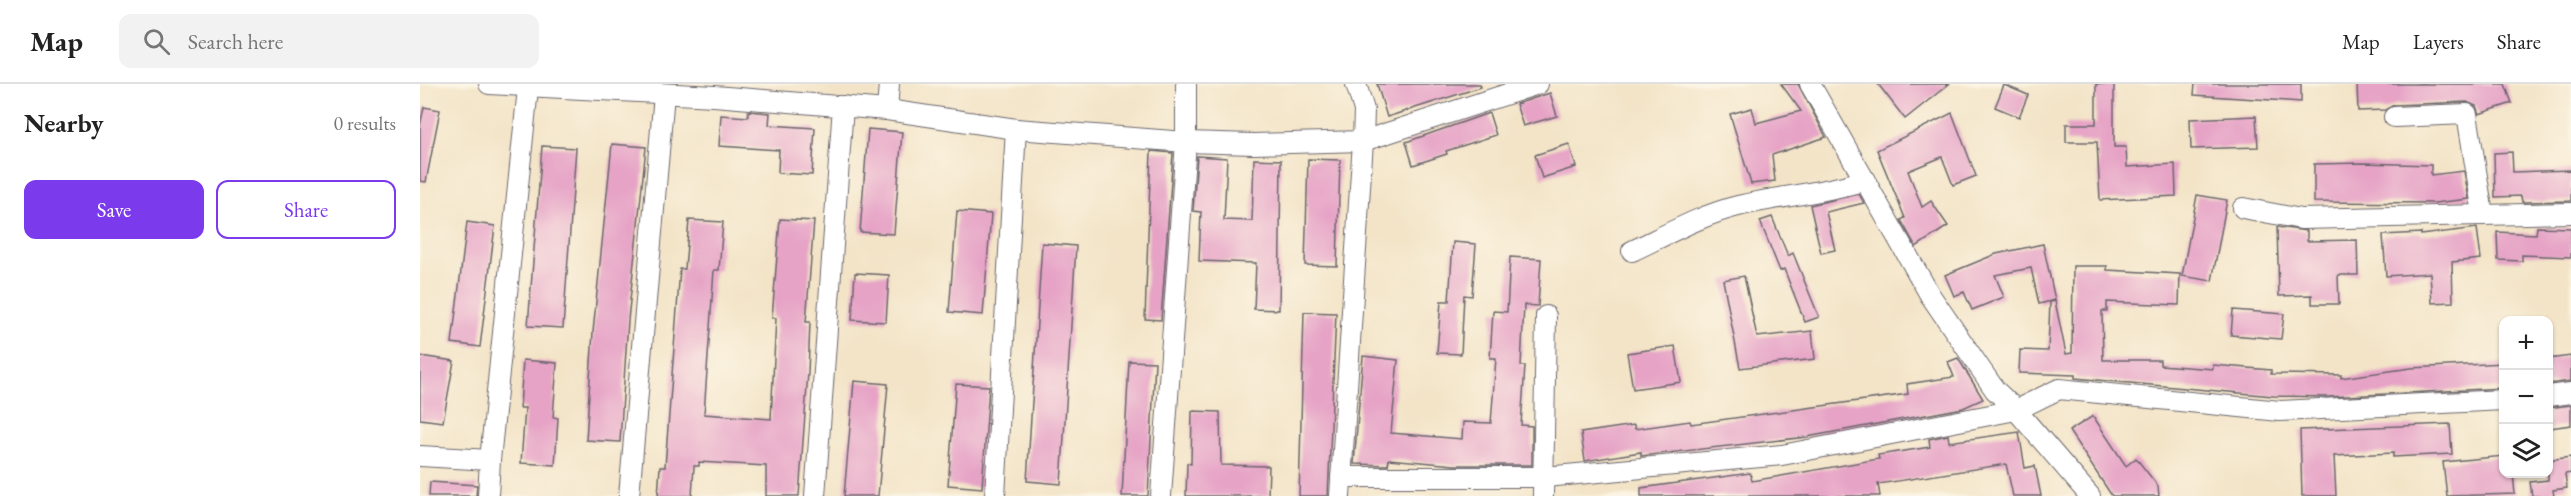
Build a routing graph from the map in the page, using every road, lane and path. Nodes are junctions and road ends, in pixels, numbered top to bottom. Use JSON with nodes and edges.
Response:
{"nodes":[{"id":1,"x":489,"y":84,"type":"edge"},
{"id":2,"x":889,"y":84,"type":"edge"},
{"id":3,"x":1186,"y":84,"type":"edge"},
{"id":4,"x":1356,"y":84,"type":"edge"},
{"id":5,"x":1538,"y":84,"type":"edge"},
{"id":6,"x":1810,"y":84,"type":"edge"},
{"id":7,"x":539,"y":86,"type":"edge"},
{"id":8,"x":715,"y":90,"type":"edge"},
{"id":9,"x":664,"y":94,"type":"junction"},
{"id":10,"x":843,"y":106,"type":"junction"},
{"id":11,"x":887,"y":110,"type":"junction"},
{"id":12,"x":2394,"y":117,"type":"dead end"},
{"id":13,"x":1016,"y":129,"type":"junction"},
{"id":14,"x":1363,"y":141,"type":"junction"},
{"id":15,"x":1186,"y":142,"type":"junction"},
{"id":16,"x":1866,"y":180,"type":"junction"},
{"id":17,"x":2243,"y":208,"type":"dead end"},
{"id":18,"x":2571,"y":213,"type":"edge"},
{"id":19,"x":2483,"y":214,"type":"junction"},
{"id":20,"x":1632,"y":251,"type":"dead end"},
{"id":21,"x":1546,"y":316,"type":"dead end"},
{"id":22,"x":2571,"y":393,"type":"edge"},
{"id":23,"x":2553,"y":395,"type":"edge"},
{"id":24,"x":2499,"y":400,"type":"edge"},
{"id":25,"x":2016,"y":410,"type":"junction"},
{"id":26,"x":420,"y":456,"type":"edge"},
{"id":27,"x":490,"y":460,"type":"junction"},
{"id":28,"x":1341,"y":486,"type":"edge"},
{"id":29,"x":1544,"y":487,"type":"edge"},
{"id":30,"x":488,"y":496,"type":"edge"},
{"id":31,"x":629,"y":496,"type":"edge"},
{"id":32,"x":815,"y":496,"type":"edge"},
{"id":33,"x":995,"y":496,"type":"edge"},
{"id":34,"x":1161,"y":496,"type":"edge"},
{"id":35,"x":2090,"y":496,"type":"edge"}],
"edges":[{"from":1,"to":7,"type":"street"},
{"from":2,"to":11,"type":"street"},
{"from":3,"to":15,"type":"street"},
{"from":4,"to":14,"type":"street"},
{"from":5,"to":14,"type":"street"},
{"from":6,"to":16,"type":"street"},
{"from":7,"to":9,"type":"street"},
{"from":7,"to":27,"type":"street"},
{"from":8,"to":9,"type":"street"},
{"from":8,"to":10,"type":"street"},
{"from":9,"to":31,"type":"street"},
{"from":10,"to":11,"type":"street"},
{"from":10,"to":32,"type":"street"},
{"from":11,"to":13,"type":"street"},
{"from":12,"to":19,"type":"street"},
{"from":13,"to":15,"type":"street"},
{"from":13,"to":33,"type":"street"},
{"from":14,"to":15,"type":"street"},
{"from":14,"to":28,"type":"street"},
{"from":15,"to":34,"type":"street"},
{"from":16,"to":20,"type":"street"},
{"from":16,"to":25,"type":"street"},
{"from":17,"to":19,"type":"street"},
{"from":18,"to":19,"type":"street"},
{"from":21,"to":29,"type":"street"},
{"from":22,"to":23,"type":"street"},
{"from":24,"to":25,"type":"street"},
{"from":25,"to":29,"type":"street"},
{"from":25,"to":35,"type":"street"},
{"from":26,"to":27,"type":"street"},
{"from":27,"to":30,"type":"street"},
{"from":28,"to":29,"type":"street"}]}
